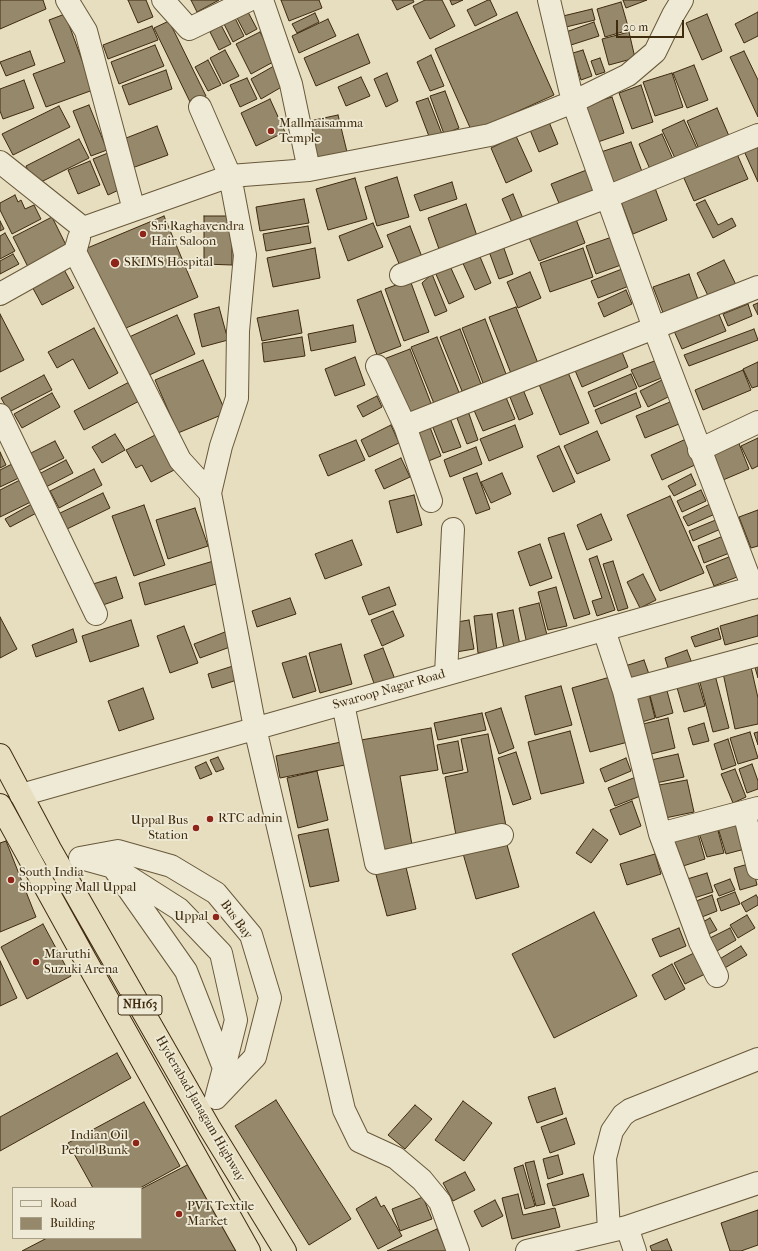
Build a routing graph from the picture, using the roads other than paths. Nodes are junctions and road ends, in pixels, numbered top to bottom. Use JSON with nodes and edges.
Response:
{"nodes":[{"id":1,"x":67,"y":0,"type":"edge"},
{"id":2,"x":163,"y":0,"type":"edge"},
{"id":3,"x":249,"y":0,"type":"edge"},
{"id":4,"x":262,"y":0,"type":"edge"},
{"id":5,"x":549,"y":0,"type":"edge"},
{"id":6,"x":682,"y":0,"type":"edge"},
{"id":7,"x":573,"y":102,"type":"junction"},
{"id":8,"x":200,"y":107,"type":"dead end"},
{"id":9,"x":758,"y":134,"type":"edge"},
{"id":10,"x":0,"y":162,"type":"edge"},
{"id":11,"x":308,"y":170,"type":"junction"},
{"id":12,"x":230,"y":176,"type":"junction"},
{"id":13,"x":607,"y":197,"type":"junction"},
{"id":14,"x":134,"y":210,"type":"junction"},
{"id":15,"x":83,"y":228,"type":"junction"},
{"id":16,"x":75,"y":252,"type":"junction"},
{"id":17,"x":401,"y":275,"type":"dead end"},
{"id":18,"x":758,"y":287,"type":"edge"},
{"id":19,"x":0,"y":294,"type":"edge"},
{"id":20,"x":654,"y":328,"type":"junction"},
{"id":21,"x":376,"y":366,"type":"dead end"},
{"id":22,"x":0,"y":415,"type":"edge"},
{"id":23,"x":758,"y":422,"type":"edge"},
{"id":24,"x":405,"y":426,"type":"junction"},
{"id":25,"x":699,"y":450,"type":"junction"},
{"id":26,"x":210,"y":493,"type":"junction"},
{"id":27,"x":431,"y":501,"type":"dead end"},
{"id":28,"x":453,"y":530,"type":"dead end"},
{"id":29,"x":756,"y":587,"type":"edge"},
{"id":30,"x":96,"y":614,"type":"dead end"},
{"id":31,"x":604,"y":630,"type":"junction"},
{"id":32,"x":758,"y":655,"type":"edge"},
{"id":33,"x":446,"y":674,"type":"junction"},
{"id":34,"x":624,"y":691,"type":"junction"},
{"id":35,"x":343,"y":704,"type":"junction"},
{"id":36,"x":255,"y":728,"type":"junction"},
{"id":37,"x":0,"y":755,"type":"edge"},
{"id":38,"x":21,"y":795,"type":"junction"},
{"id":39,"x":0,"y":805,"type":"edge"},
{"id":40,"x":751,"y":810,"type":"edge"},
{"id":41,"x":660,"y":834,"type":"junction"},
{"id":42,"x":502,"y":835,"type":"dead end"},
{"id":43,"x":50,"y":849,"type":"junction"},
{"id":44,"x":80,"y":858,"type":"junction"},
{"id":45,"x":113,"y":867,"type":"junction"},
{"id":46,"x":758,"y":868,"type":"edge"},
{"id":47,"x":717,"y":976,"type":"dead end"},
{"id":48,"x":758,"y":1059,"type":"edge"},
{"id":49,"x":224,"y":1068,"type":"junction"},
{"id":50,"x":216,"y":1098,"type":"junction"},
{"id":51,"x":209,"y":1127,"type":"junction"},
{"id":52,"x":758,"y":1183,"type":"edge"},
{"id":53,"x":618,"y":1229,"type":"junction"},
{"id":54,"x":574,"y":1246,"type":"edge"},
{"id":55,"x":249,"y":1251,"type":"edge"},
{"id":56,"x":285,"y":1251,"type":"edge"},
{"id":57,"x":458,"y":1251,"type":"edge"},
{"id":58,"x":527,"y":1251,"type":"edge"},
{"id":59,"x":635,"y":1251,"type":"edge"}],
"edges":[{"from":1,"to":14,"type":"street"},
{"from":2,"to":3,"type":"street"},
{"from":4,"to":11,"type":"street"},
{"from":5,"to":7,"type":"street"},
{"from":6,"to":7,"type":"street"},
{"from":7,"to":11,"type":"street"},
{"from":7,"to":13,"type":"street"},
{"from":8,"to":12,"type":"street"},
{"from":9,"to":13,"type":"street"},
{"from":10,"to":15,"type":"street"},
{"from":11,"to":12,"type":"street"},
{"from":12,"to":14,"type":"street"},
{"from":12,"to":26,"type":"street"},
{"from":13,"to":17,"type":"street"},
{"from":13,"to":20,"type":"street"},
{"from":14,"to":15,"type":"street"},
{"from":15,"to":16,"type":"street"},
{"from":16,"to":19,"type":"street"},
{"from":16,"to":26,"type":"street"},
{"from":18,"to":20,"type":"street"},
{"from":20,"to":24,"type":"street"},
{"from":20,"to":25,"type":"street"},
{"from":21,"to":24,"type":"street"},
{"from":22,"to":30,"type":"street"},
{"from":23,"to":25,"type":"street"},
{"from":24,"to":27,"type":"street"},
{"from":25,"to":29,"type":"street"},
{"from":26,"to":36,"type":"street"},
{"from":28,"to":33,"type":"street"},
{"from":29,"to":31,"type":"street","name":"Swaroop Nagar Road"},
{"from":31,"to":33,"type":"street","name":"Swaroop Nagar Road"},
{"from":31,"to":34,"type":"street"},
{"from":32,"to":34,"type":"street"},
{"from":33,"to":35,"type":"street","name":"Swaroop Nagar Road"},
{"from":34,"to":41,"type":"street"},
{"from":35,"to":36,"type":"street","name":"Swaroop Nagar Road"},
{"from":35,"to":42,"type":"street"},
{"from":36,"to":38,"type":"street","name":"Swaroop Nagar Road"},
{"from":36,"to":57,"type":"street"},
{"from":37,"to":38,"type":"highway","name":"Hyderabad-Janagam Highway","number":"NH163"},
{"from":38,"to":43,"type":"highway","name":"Hyderabad-Janagam Highway","number":"NH163"},
{"from":39,"to":55,"type":"highway","name":"Hyderabad-Janagam Highway","number":"NH163"},
{"from":40,"to":41,"type":"street"},
{"from":40,"to":46,"type":"street"},
{"from":41,"to":47,"type":"street"},
{"from":43,"to":44,"type":"street","name":"Bus Bay"},
{"from":43,"to":51,"type":"highway","name":"Hyderabad-Janagam Highway","number":"NH163"},
{"from":44,"to":45,"type":"street","name":"Bus Bay"},
{"from":44,"to":50,"type":"street","name":"Bus Bay"},
{"from":45,"to":49,"type":"street"},
{"from":45,"to":49,"type":"street","name":"Bus Bay"},
{"from":48,"to":53,"type":"street"},
{"from":49,"to":50,"type":"street","name":"Bus Bay"},
{"from":50,"to":51,"type":"street","name":"Bus Bay"},
{"from":51,"to":56,"type":"highway","name":"Hyderabad-Janagam Highway","number":"NH163"},
{"from":52,"to":53,"type":"street"},
{"from":53,"to":54,"type":"street"},
{"from":53,"to":59,"type":"street"},
{"from":54,"to":58,"type":"street"}]}
